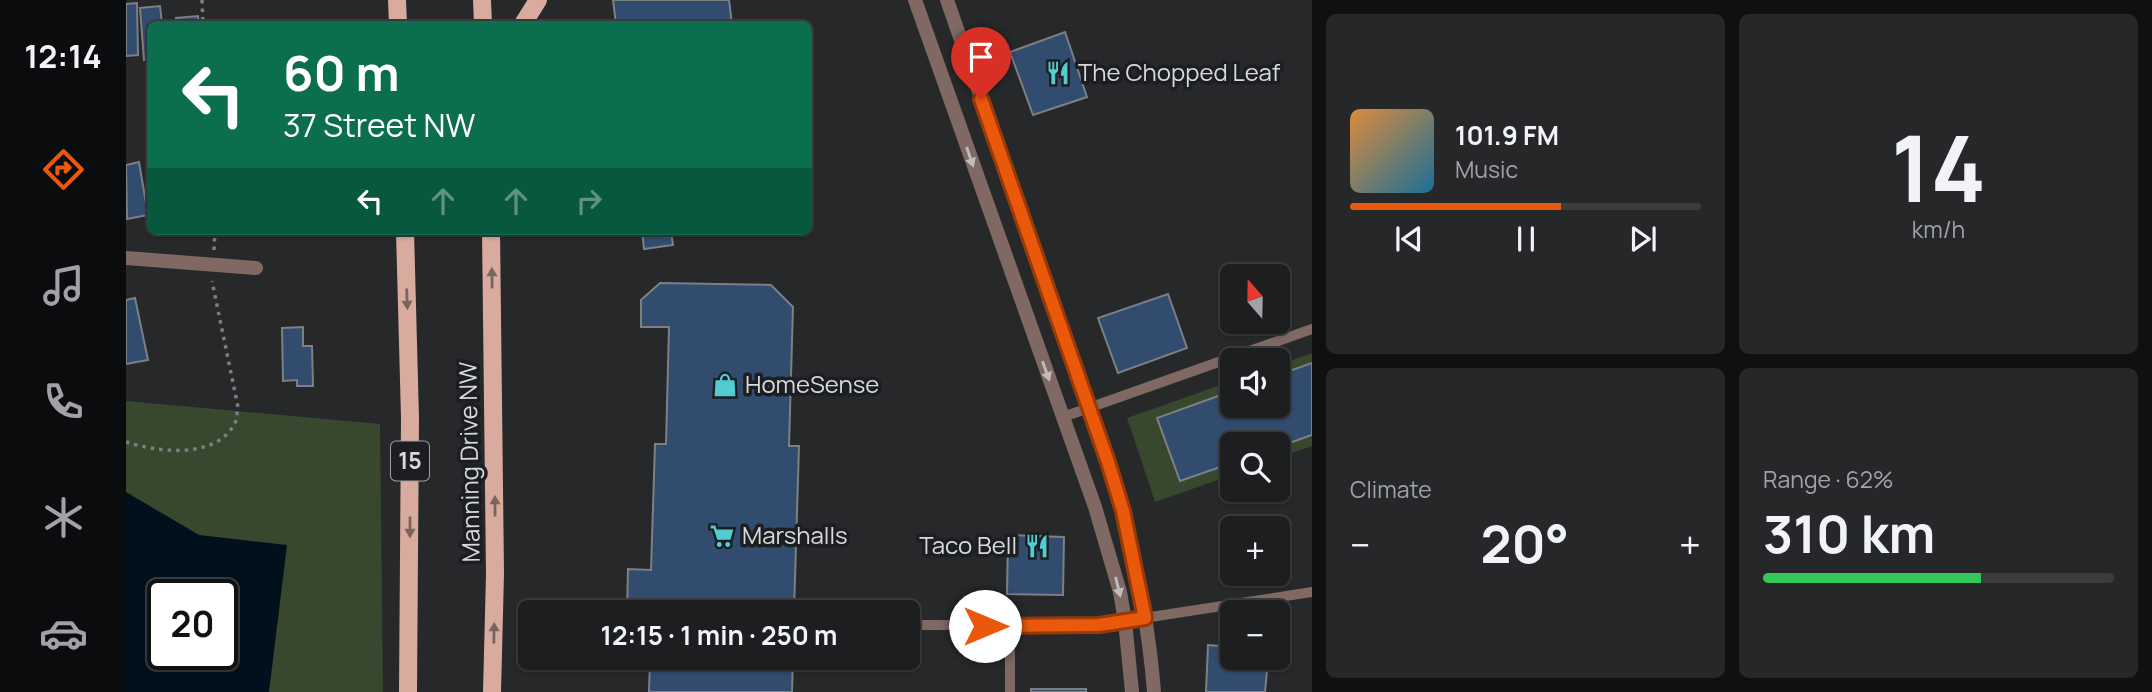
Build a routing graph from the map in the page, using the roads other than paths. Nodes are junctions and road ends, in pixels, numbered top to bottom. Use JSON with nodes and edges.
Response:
{"nodes":[{"id":1,"x":397,"y":0,"type":"edge"},
{"id":2,"x":482,"y":0,"type":"edge"},
{"id":3,"x":538,"y":0,"type":"edge"},
{"id":4,"x":915,"y":0,"type":"edge"},
{"id":5,"x":947,"y":0,"type":"edge"},
{"id":6,"x":398,"y":21,"type":"edge"},
{"id":7,"x":483,"y":21,"type":"edge"},
{"id":8,"x":525,"y":21,"type":"edge"},
{"id":9,"x":405,"y":235,"type":"edge"},
{"id":10,"x":491,"y":235,"type":"edge"},
{"id":11,"x":126,"y":258,"type":"edge"},
{"id":12,"x":256,"y":268,"type":"dead end"},
{"id":13,"x":1312,"y":329,"type":"edge"},
{"id":14,"x":1089,"y":407,"type":"junction"},
{"id":15,"x":1063,"y":417,"type":"junction"},
{"id":16,"x":1312,"y":592,"type":"edge"},
{"id":17,"x":1145,"y":618,"type":"junction"},
{"id":18,"x":1125,"y":621,"type":"junction"},
{"id":19,"x":920,"y":625,"type":"edge"},
{"id":20,"x":1010,"y":626,"type":"junction"},
{"id":21,"x":408,"y":692,"type":"edge"},
{"id":22,"x":492,"y":692,"type":"edge"},
{"id":23,"x":1010,"y":692,"type":"edge"},
{"id":24,"x":1132,"y":692,"type":"edge"},
{"id":25,"x":1154,"y":692,"type":"edge"}],
"edges":[{"from":1,"to":6,"type":"main road"},
{"from":2,"to":7,"type":"main road"},
{"from":3,"to":8,"type":"main road"},
{"from":4,"to":15,"type":"street","one_way":true},
{"from":5,"to":14,"type":"street"},
{"from":9,"to":21,"type":"main road","number":"15","one_way":true},
{"from":22,"to":10,"type":"main road","name":"Manning Drive NW","one_way":true},
{"from":11,"to":12,"type":"street"},
{"from":13,"to":14,"type":"lane"},
{"from":14,"to":15,"type":"lane"},
{"from":14,"to":17,"type":"street"},
{"from":15,"to":18,"type":"street","one_way":true},
{"from":16,"to":17,"type":"lane"},
{"from":17,"to":18,"type":"lane"},
{"from":17,"to":25,"type":"street"},
{"from":18,"to":20,"type":"lane"},
{"from":18,"to":24,"type":"street"},
{"from":19,"to":20,"type":"lane"},
{"from":20,"to":23,"type":"lane"}]}
